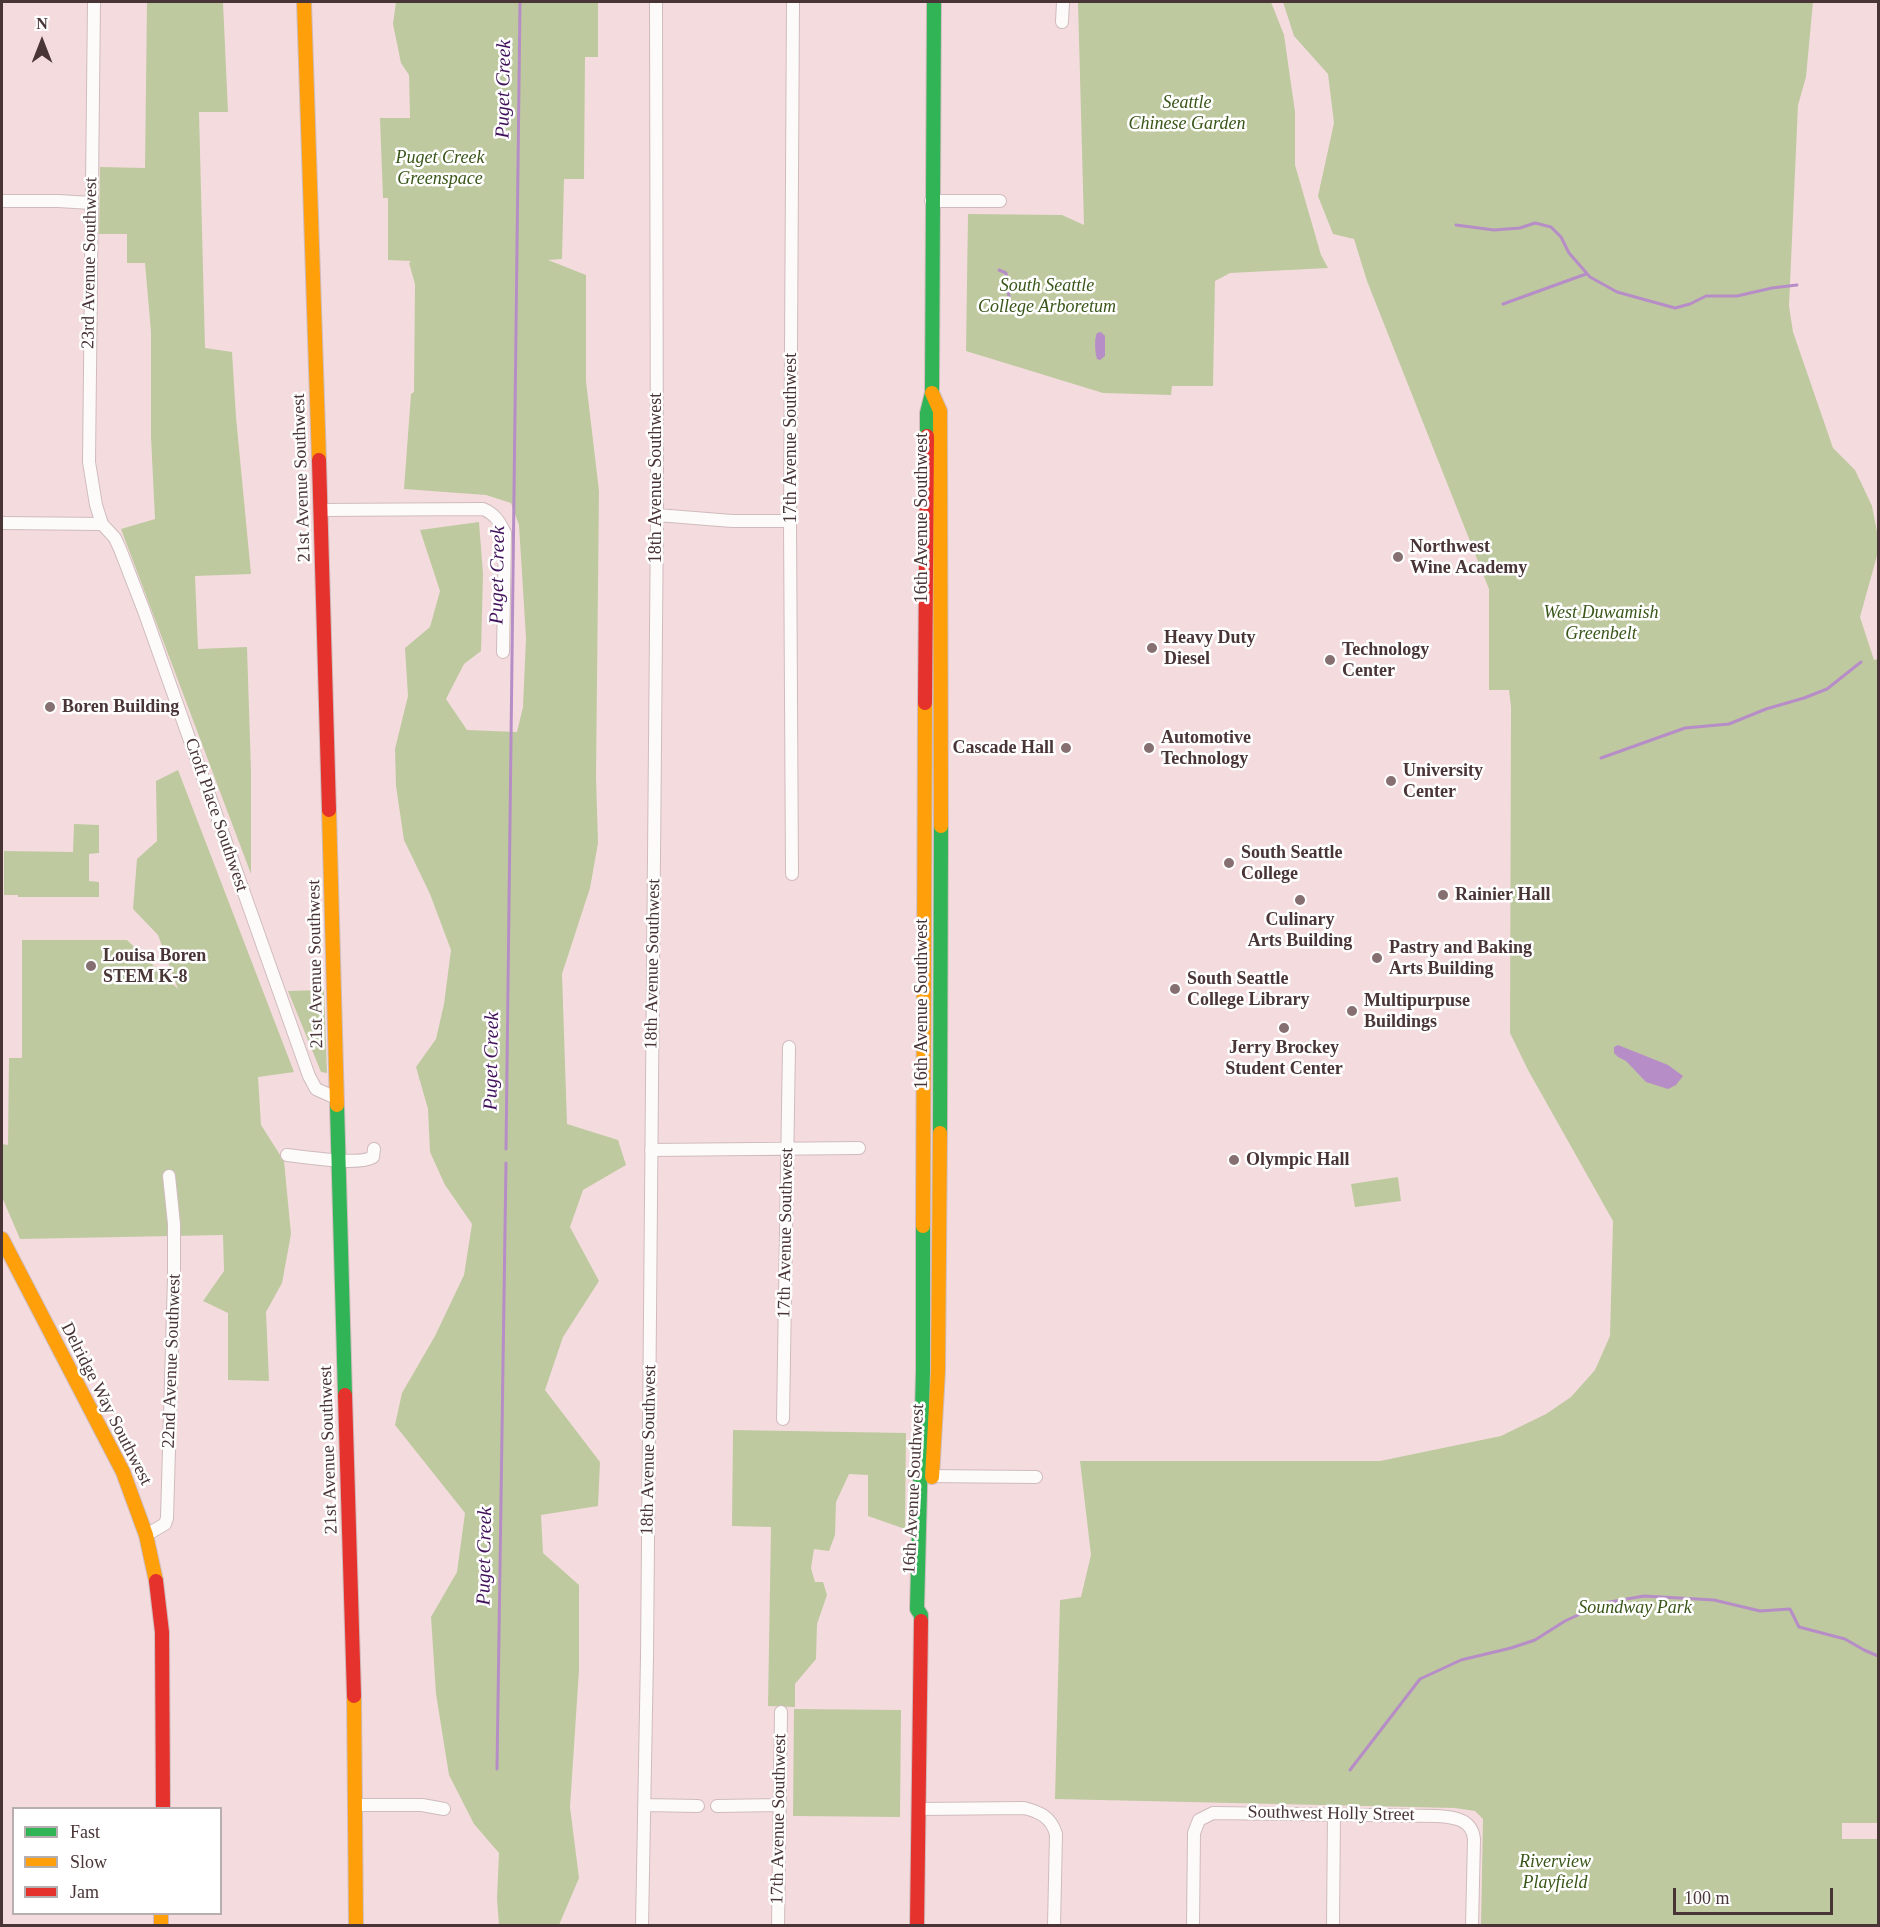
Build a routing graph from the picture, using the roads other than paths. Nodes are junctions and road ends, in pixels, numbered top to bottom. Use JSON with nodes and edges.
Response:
{"nodes":[{"id":1,"x":94,"y":2,"type":"edge"},
{"id":2,"x":304,"y":2,"type":"edge"},
{"id":3,"x":656,"y":2,"type":"edge"},
{"id":4,"x":793,"y":2,"type":"edge"},
{"id":5,"x":934,"y":2,"type":"edge"},
{"id":6,"x":1063,"y":2,"type":"edge"},
{"id":7,"x":1062,"y":22,"type":"dead end"},
{"id":8,"x":2,"y":201,"type":"edge"},
{"id":9,"x":931,"y":201,"type":"junction"},
{"id":10,"x":1000,"y":201,"type":"dead end"},
{"id":11,"x":92,"y":203,"type":"junction"},
{"id":12,"x":321,"y":510,"type":"junction"},
{"id":13,"x":657,"y":514,"type":"junction"},
{"id":14,"x":790,"y":521,"type":"junction"},
{"id":15,"x":2,"y":523,"type":"edge"},
{"id":16,"x":102,"y":524,"type":"junction"},
{"id":17,"x":503,"y":652,"type":"dead end"},
{"id":18,"x":792,"y":874,"type":"dead end"},
{"id":19,"x":789,"y":1047,"type":"dead end"},
{"id":20,"x":336,"y":1098,"type":"junction"},
{"id":21,"x":788,"y":1148,"type":"junction"},
{"id":22,"x":859,"y":1148,"type":"dead end"},
{"id":23,"x":375,"y":1149,"type":"dead end"},
{"id":24,"x":651,"y":1150,"type":"junction"},
{"id":25,"x":287,"y":1155,"type":"dead end"},
{"id":26,"x":339,"y":1160,"type":"junction"},
{"id":27,"x":169,"y":1176,"type":"dead end"},
{"id":28,"x":2,"y":1239,"type":"edge"},
{"id":29,"x":6,"y":1260,"type":"edge"},
{"id":30,"x":783,"y":1419,"type":"dead end"},
{"id":31,"x":927,"y":1476,"type":"junction"},
{"id":32,"x":1036,"y":1477,"type":"dead end"},
{"id":33,"x":146,"y":1535,"type":"junction"},
{"id":34,"x":781,"y":1712,"type":"dead end"},
{"id":35,"x":357,"y":1805,"type":"junction"},
{"id":36,"x":644,"y":1805,"type":"junction"},
{"id":37,"x":780,"y":1805,"type":"junction"},
{"id":38,"x":699,"y":1806,"type":"dead end"},
{"id":39,"x":717,"y":1806,"type":"dead end"},
{"id":40,"x":163,"y":1807,"type":"edge"},
{"id":41,"x":444,"y":1809,"type":"dead end"},
{"id":42,"x":919,"y":1809,"type":"junction"},
{"id":43,"x":1334,"y":1814,"type":"junction"},
{"id":44,"x":356,"y":1926,"type":"edge"},
{"id":45,"x":642,"y":1926,"type":"edge"},
{"id":46,"x":778,"y":1926,"type":"edge"},
{"id":47,"x":917,"y":1926,"type":"edge"},
{"id":48,"x":1054,"y":1926,"type":"edge"},
{"id":49,"x":1193,"y":1926,"type":"edge"},
{"id":50,"x":1333,"y":1926,"type":"edge"},
{"id":51,"x":1472,"y":1926,"type":"edge"}],
"edges":[{"from":1,"to":11,"type":"street","name":"23rd Avenue Southwest"},
{"from":2,"to":12,"type":"street","name":"21st Avenue Southwest"},
{"from":3,"to":13,"type":"street","name":"18th Avenue Southwest"},
{"from":4,"to":14,"type":"street","name":"17th Avenue Southwest"},
{"from":5,"to":9,"type":"street","name":"16th Avenue Southwest"},
{"from":6,"to":7,"type":"street"},
{"from":8,"to":11,"type":"street"},
{"from":9,"to":10,"type":"street"},
{"from":9,"to":31,"type":"street","name":"16th Avenue Southwest"},
{"from":11,"to":16,"type":"street","name":"23rd Avenue Southwest"},
{"from":12,"to":17,"type":"street"},
{"from":12,"to":20,"type":"street","name":"21st Avenue Southwest"},
{"from":13,"to":14,"type":"street"},
{"from":13,"to":24,"type":"street","name":"18th Avenue Southwest"},
{"from":14,"to":18,"type":"street","name":"17th Avenue Southwest"},
{"from":15,"to":16,"type":"street"},
{"from":16,"to":20,"type":"street","name":"Croft Place Southwest"},
{"from":19,"to":21,"type":"street","name":"17th Avenue Southwest"},
{"from":20,"to":26,"type":"street","name":"21st Avenue Southwest"},
{"from":21,"to":22,"type":"street"},
{"from":21,"to":24,"type":"street"},
{"from":21,"to":30,"type":"street","name":"17th Avenue Southwest"},
{"from":23,"to":26,"type":"street"},
{"from":24,"to":36,"type":"street","name":"18th Avenue Southwest"},
{"from":25,"to":26,"type":"street"},
{"from":26,"to":35,"type":"street","name":"21st Avenue Southwest"},
{"from":27,"to":33,"type":"street","name":"22nd Avenue Southwest"},
{"from":28,"to":29,"type":"street","name":"Delridge Way Southwest"},
{"from":29,"to":33,"type":"street","name":"Delridge Way Southwest"},
{"from":31,"to":32,"type":"street"},
{"from":31,"to":42,"type":"street","name":"16th Avenue Southwest"},
{"from":33,"to":40,"type":"street","name":"Delridge Way Southwest"},
{"from":34,"to":37,"type":"street","name":"17th Avenue Southwest"},
{"from":35,"to":41,"type":"street"},
{"from":35,"to":44,"type":"street","name":"21st Avenue Southwest"},
{"from":36,"to":38,"type":"street"},
{"from":36,"to":45,"type":"street","name":"18th Avenue Southwest"},
{"from":37,"to":39,"type":"street"},
{"from":37,"to":46,"type":"street","name":"17th Avenue Southwest"},
{"from":42,"to":47,"type":"street","name":"16th Avenue Southwest"},
{"from":42,"to":48,"type":"street"},
{"from":43,"to":49,"type":"street","name":"Southwest Holly Street"},
{"from":43,"to":50,"type":"street"},
{"from":43,"to":51,"type":"street","name":"Southwest Holly Street"}]}
